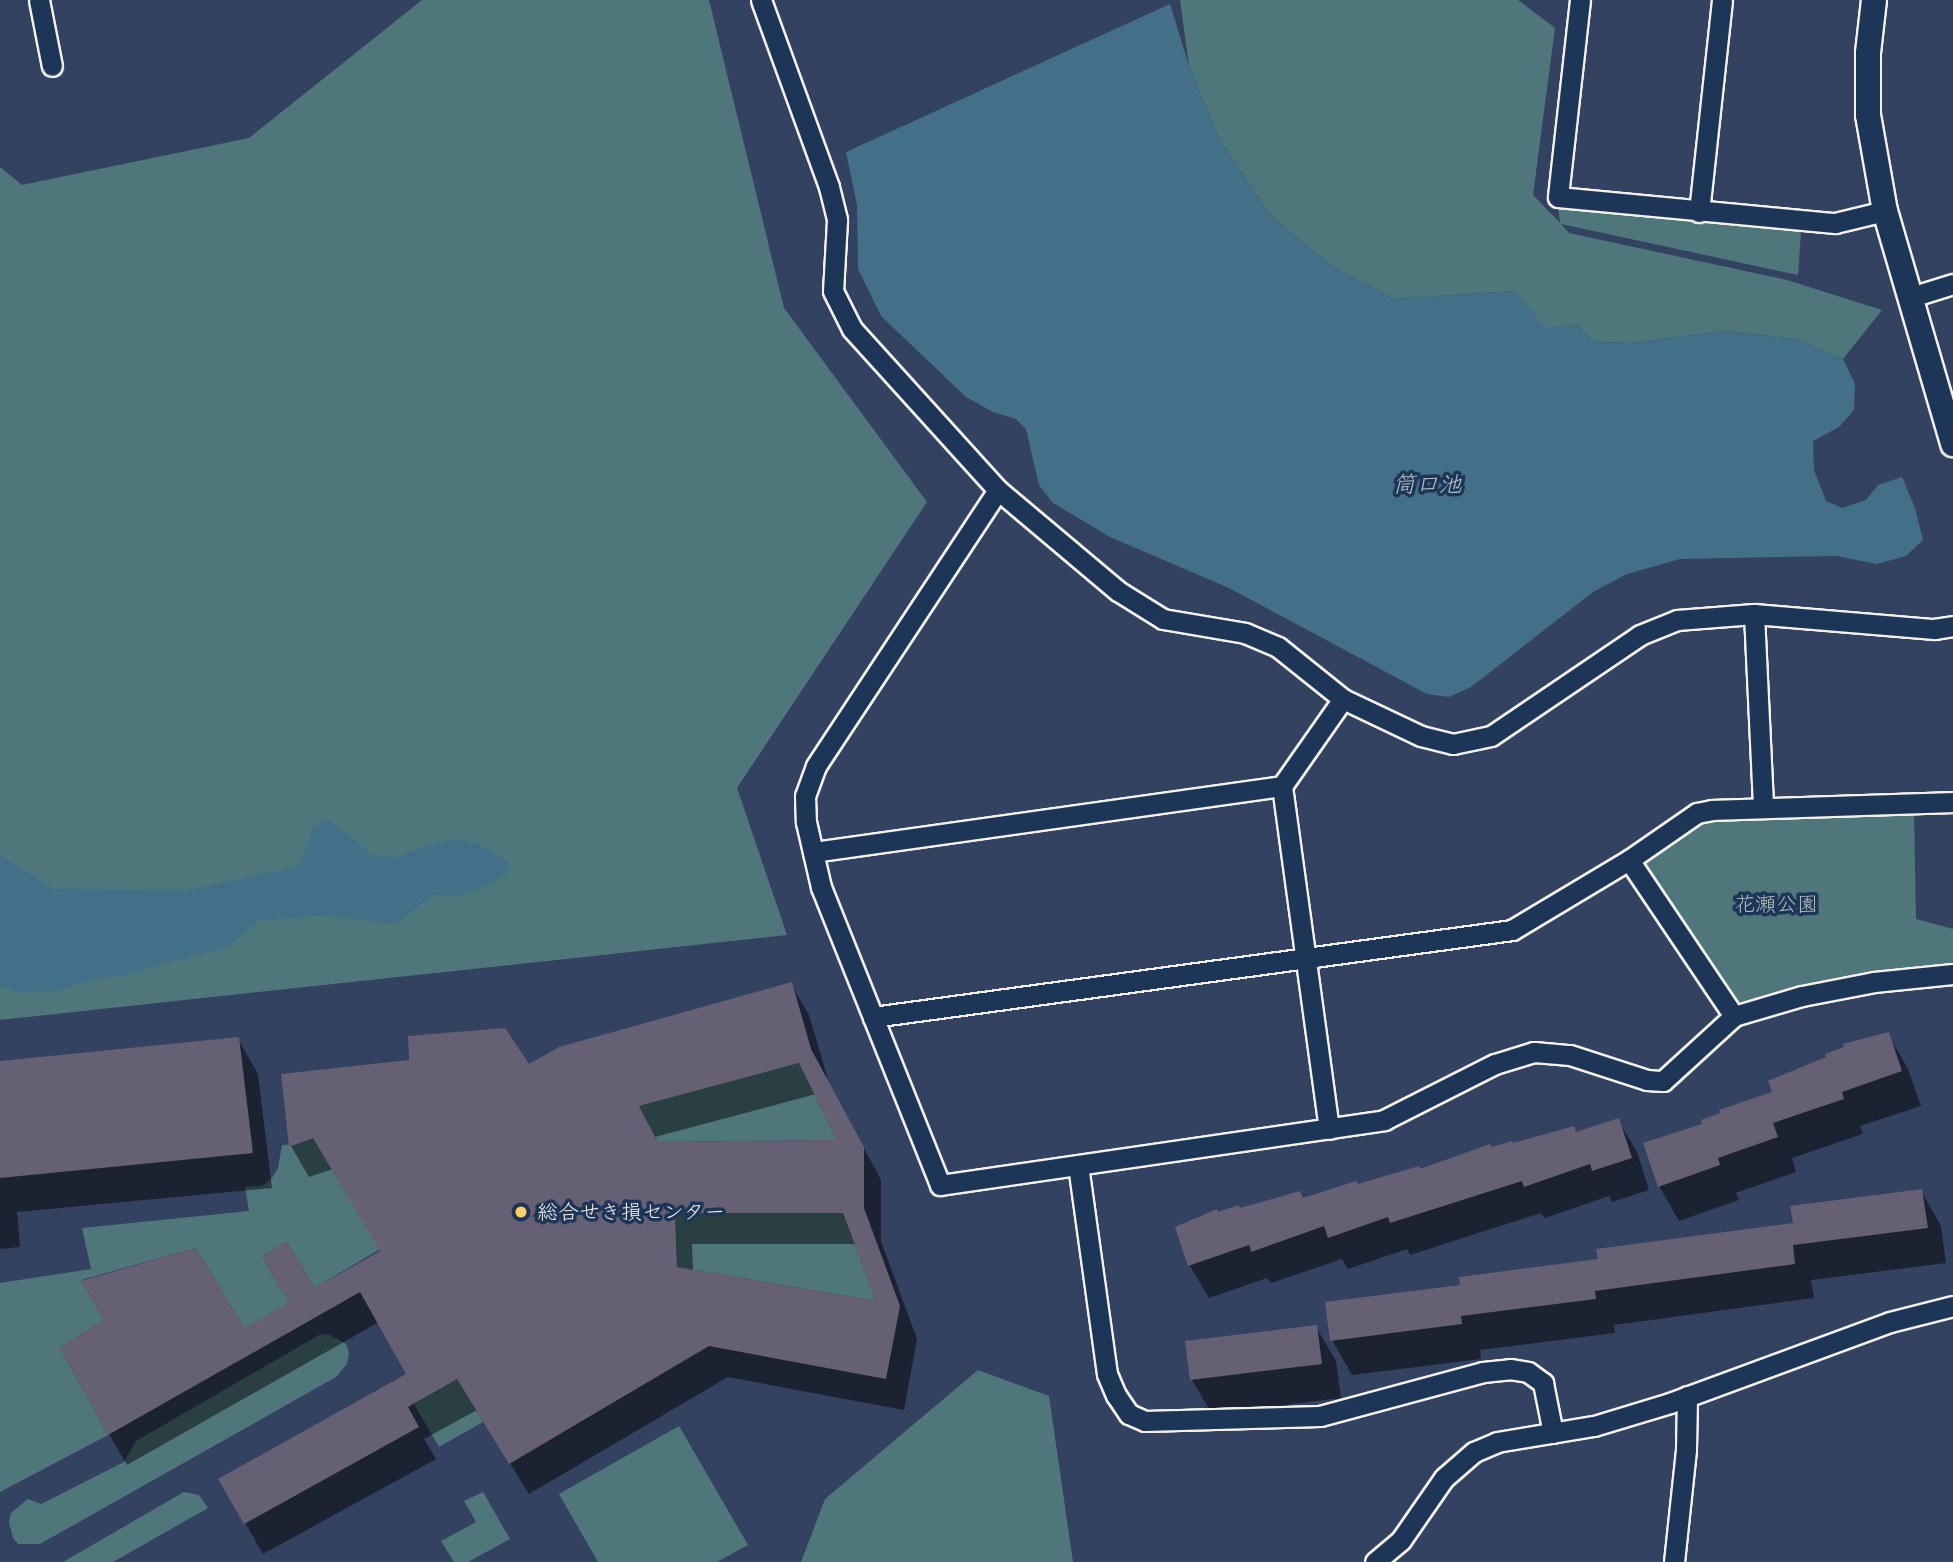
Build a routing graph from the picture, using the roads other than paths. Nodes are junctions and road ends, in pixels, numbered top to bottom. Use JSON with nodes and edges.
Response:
{"nodes":[{"id":1,"x":39,"y":0,"type":"edge"},
{"id":2,"x":761,"y":0,"type":"edge"},
{"id":3,"x":1580,"y":0,"type":"edge"},
{"id":4,"x":1722,"y":0,"type":"edge"},
{"id":5,"x":1874,"y":0,"type":"edge"},
{"id":6,"x":52,"y":66,"type":"dead end"},
{"id":7,"x":1885,"y":211,"type":"junction"},
{"id":8,"x":1699,"y":212,"type":"junction"},
{"id":9,"x":1953,"y":284,"type":"edge"},
{"id":10,"x":1911,"y":297,"type":"junction"},
{"id":11,"x":1953,"y":443,"type":"edge"},
{"id":12,"x":998,"y":490,"type":"junction"},
{"id":13,"x":1754,"y":614,"type":"junction"},
{"id":14,"x":1953,"y":625,"type":"edge"},
{"id":15,"x":1343,"y":699,"type":"junction"},
{"id":16,"x":1282,"y":786,"type":"junction"},
{"id":17,"x":1953,"y":803,"type":"edge"},
{"id":18,"x":1763,"y":807,"type":"junction"},
{"id":19,"x":813,"y":852,"type":"junction"},
{"id":20,"x":1629,"y":860,"type":"junction"},
{"id":21,"x":1304,"y":958,"type":"junction"},
{"id":22,"x":1953,"y":974,"type":"edge"},
{"id":23,"x":1734,"y":1016,"type":"junction"},
{"id":24,"x":873,"y":1017,"type":"junction"},
{"id":25,"x":1329,"y":1129,"type":"junction"},
{"id":26,"x":1078,"y":1165,"type":"junction"},
{"id":27,"x":1953,"y":1306,"type":"edge"},
{"id":28,"x":1687,"y":1396,"type":"junction"},
{"id":29,"x":1553,"y":1433,"type":"junction"},
{"id":30,"x":1375,"y":1562,"type":"edge"},
{"id":31,"x":1674,"y":1562,"type":"edge"}],
"edges":[{"from":1,"to":6,"type":"street"},
{"from":2,"to":12,"type":"street"},
{"from":3,"to":8,"type":"street"},
{"from":4,"to":8,"type":"street"},
{"from":5,"to":7,"type":"street"},
{"from":7,"to":8,"type":"street"},
{"from":7,"to":10,"type":"street"},
{"from":9,"to":10,"type":"street"},
{"from":10,"to":11,"type":"street"},
{"from":12,"to":15,"type":"street"},
{"from":12,"to":19,"type":"street"},
{"from":13,"to":14,"type":"street"},
{"from":13,"to":15,"type":"street"},
{"from":13,"to":18,"type":"street"},
{"from":15,"to":16,"type":"street"},
{"from":16,"to":19,"type":"street"},
{"from":16,"to":21,"type":"street"},
{"from":17,"to":18,"type":"street"},
{"from":18,"to":20,"type":"street"},
{"from":19,"to":24,"type":"street"},
{"from":20,"to":21,"type":"street"},
{"from":20,"to":23,"type":"street"},
{"from":21,"to":24,"type":"street"},
{"from":21,"to":25,"type":"street"},
{"from":22,"to":23,"type":"street"},
{"from":23,"to":25,"type":"street"},
{"from":24,"to":26,"type":"street"},
{"from":25,"to":26,"type":"street"},
{"from":26,"to":29,"type":"street"},
{"from":27,"to":28,"type":"street"},
{"from":28,"to":29,"type":"street"},
{"from":28,"to":31,"type":"street"},
{"from":29,"to":30,"type":"street"}]}
